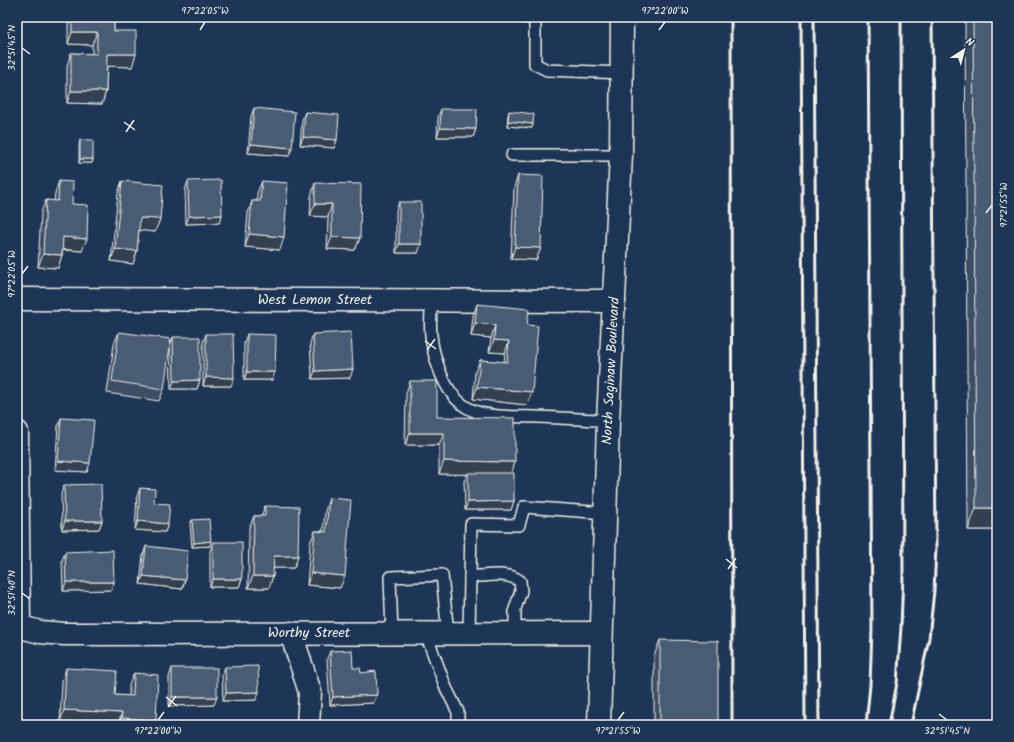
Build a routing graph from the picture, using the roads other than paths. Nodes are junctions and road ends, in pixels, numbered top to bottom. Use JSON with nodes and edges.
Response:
{"nodes":[{"id":1,"x":523,"y":17,"type":"edge"},
{"id":2,"x":622,"y":17,"type":"edge"},
{"id":3,"x":535,"y":18,"type":"edge"},
{"id":4,"x":622,"y":73,"type":"junction"},
{"id":5,"x":512,"y":155,"type":"dead end"},
{"id":6,"x":621,"y":155,"type":"junction"},
{"id":7,"x":17,"y":299,"type":"edge"},
{"id":8,"x":432,"y":300,"type":"junction"},
{"id":9,"x":614,"y":301,"type":"junction"},
{"id":10,"x":608,"y":421,"type":"junction"},
{"id":11,"x":17,"y":432,"type":"edge"},
{"id":12,"x":605,"y":513,"type":"junction"},
{"id":13,"x":470,"y":577,"type":"junction"},
{"id":14,"x":18,"y":626,"type":"edge"},
{"id":15,"x":291,"y":633,"type":"junction"},
{"id":16,"x":392,"y":634,"type":"junction"},
{"id":17,"x":426,"y":634,"type":"junction"},
{"id":18,"x":459,"y":634,"type":"junction"},
{"id":19,"x":515,"y":634,"type":"junction"},
{"id":20,"x":601,"y":634,"type":"junction"},
{"id":21,"x":308,"y":725,"type":"edge"},
{"id":22,"x":458,"y":725,"type":"edge"},
{"id":23,"x":599,"y":725,"type":"edge"}],
"edges":[{"from":1,"to":3,"type":"lane"},
{"from":2,"to":4,"type":"street","name":"North Saginaw Boulevard"},
{"from":3,"to":4,"type":"lane"},
{"from":4,"to":6,"type":"street","name":"North Saginaw Boulevard"},
{"from":5,"to":6,"type":"lane"},
{"from":6,"to":9,"type":"street","name":"North Saginaw Boulevard"},
{"from":7,"to":8,"type":"street","name":"West Lemon Street"},
{"from":8,"to":9,"type":"street","name":"West Lemon Street"},
{"from":8,"to":10,"type":"lane"},
{"from":9,"to":10,"type":"street","name":"North Saginaw Boulevard"},
{"from":10,"to":12,"type":"street","name":"North Saginaw Boulevard"},
{"from":11,"to":14,"type":"street"},
{"from":12,"to":13,"type":"lane"},
{"from":12,"to":20,"type":"street","name":"North Saginaw Boulevard"},
{"from":13,"to":18,"type":"lane"},
{"from":13,"to":19,"type":"lane"},
{"from":14,"to":15,"type":"street","name":"Worthy Street"},
{"from":15,"to":16,"type":"street","name":"Worthy Street"},
{"from":15,"to":21,"type":"street"},
{"from":16,"to":17,"type":"street","name":"Worthy Street"},
{"from":16,"to":18,"type":"lane"},
{"from":17,"to":18,"type":"street","name":"Worthy Street"},
{"from":17,"to":22,"type":"lane"},
{"from":18,"to":19,"type":"street","name":"Worthy Street"},
{"from":19,"to":20,"type":"street","name":"Worthy Street"},
{"from":20,"to":23,"type":"street","name":"North Saginaw Boulevard"}]}
